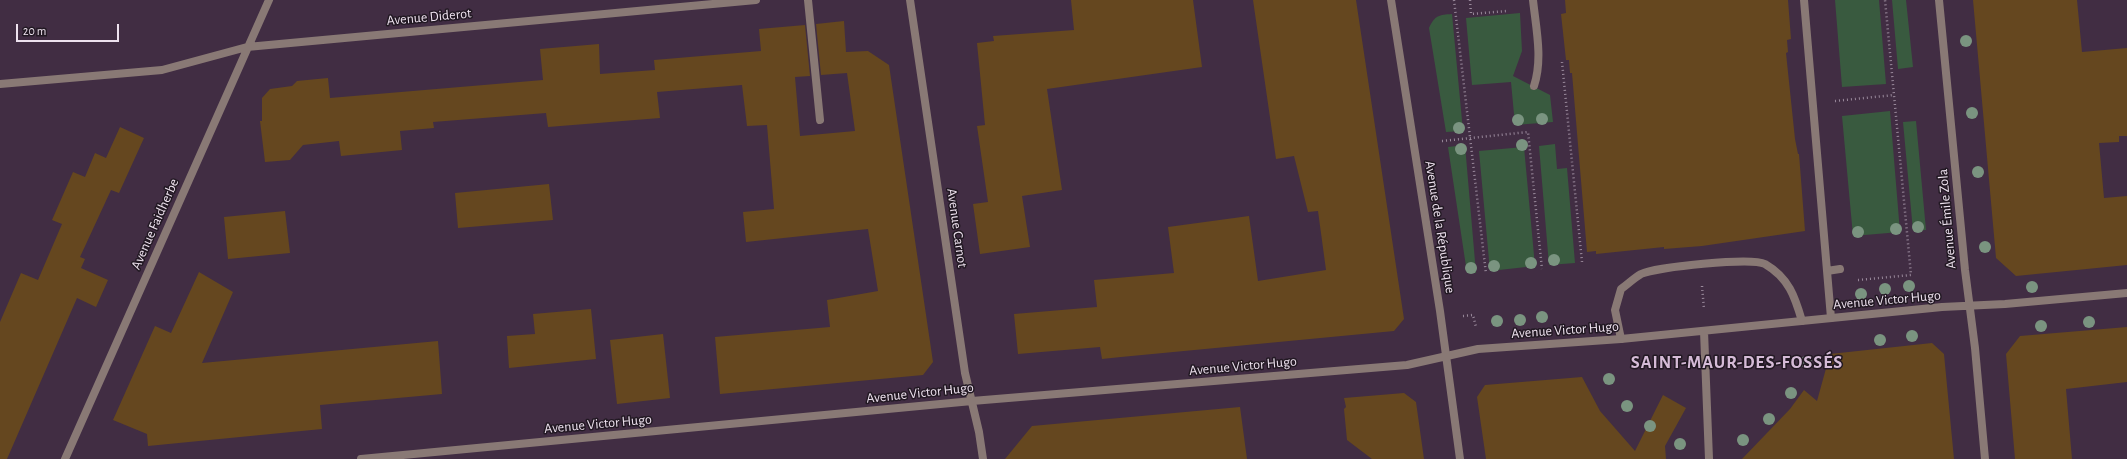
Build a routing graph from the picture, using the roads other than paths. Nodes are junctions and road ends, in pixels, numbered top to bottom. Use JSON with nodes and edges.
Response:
{"nodes":[{"id":1,"x":269,"y":0,"type":"edge"},
{"id":2,"x":756,"y":0,"type":"edge"},
{"id":3,"x":808,"y":0,"type":"edge"},
{"id":4,"x":910,"y":0,"type":"edge"},
{"id":5,"x":1391,"y":0,"type":"edge"},
{"id":6,"x":1533,"y":0,"type":"edge"},
{"id":7,"x":1804,"y":0,"type":"edge"},
{"id":8,"x":1939,"y":0,"type":"edge"},
{"id":9,"x":247,"y":47,"type":"junction"},
{"id":10,"x":0,"y":84,"type":"edge"},
{"id":11,"x":1534,"y":86,"type":"dead end"},
{"id":12,"x":820,"y":120,"type":"dead end"},
{"id":13,"x":1840,"y":269,"type":"dead end"},
{"id":14,"x":1827,"y":271,"type":"junction"},
{"id":15,"x":2127,"y":294,"type":"edge"},
{"id":16,"x":1969,"y":306,"type":"junction"},
{"id":17,"x":1831,"y":318,"type":"junction"},
{"id":18,"x":1802,"y":321,"type":"junction"},
{"id":19,"x":1704,"y":331,"type":"junction"},
{"id":20,"x":1620,"y":339,"type":"junction"},
{"id":21,"x":1445,"y":357,"type":"junction"},
{"id":22,"x":972,"y":401,"type":"junction"},
{"id":23,"x":65,"y":459,"type":"edge"},
{"id":24,"x":361,"y":459,"type":"edge"},
{"id":25,"x":983,"y":459,"type":"edge"},
{"id":26,"x":1460,"y":459,"type":"edge"},
{"id":27,"x":1709,"y":459,"type":"edge"},
{"id":28,"x":1985,"y":459,"type":"edge"}],
"edges":[{"from":1,"to":9,"type":"street","name":"Avenue Faidherbe"},
{"from":2,"to":9,"type":"street","name":"Avenue Diderot"},
{"from":3,"to":12,"type":"street"},
{"from":4,"to":22,"type":"street","name":"Avenue Carnot"},
{"from":5,"to":21,"type":"street","name":"Avenue de la République"},
{"from":6,"to":11,"type":"street"},
{"from":7,"to":14,"type":"street"},
{"from":8,"to":16,"type":"street","name":"Avenue Émile Zola"},
{"from":9,"to":10,"type":"street","name":"Avenue Diderot"},
{"from":9,"to":23,"type":"street","name":"Avenue Faidherbe"},
{"from":13,"to":14,"type":"street"},
{"from":14,"to":17,"type":"street"},
{"from":15,"to":16,"type":"street","name":"Avenue Victor Hugo"},
{"from":16,"to":17,"type":"street","name":"Avenue Victor Hugo"},
{"from":16,"to":28,"type":"street","name":"Avenue Émile Zola"},
{"from":17,"to":18,"type":"street","name":"Avenue Victor Hugo"},
{"from":18,"to":19,"type":"street","name":"Avenue Victor Hugo"},
{"from":18,"to":20,"type":"street"},
{"from":19,"to":20,"type":"street","name":"Avenue Victor Hugo"},
{"from":19,"to":27,"type":"street"},
{"from":20,"to":21,"type":"street","name":"Avenue Victor Hugo"},
{"from":21,"to":22,"type":"street","name":"Avenue Victor Hugo"},
{"from":21,"to":26,"type":"street","name":"Avenue de la République"},
{"from":22,"to":24,"type":"street","name":"Avenue Victor Hugo"},
{"from":22,"to":25,"type":"street","name":"Avenue Carnot"}]}
